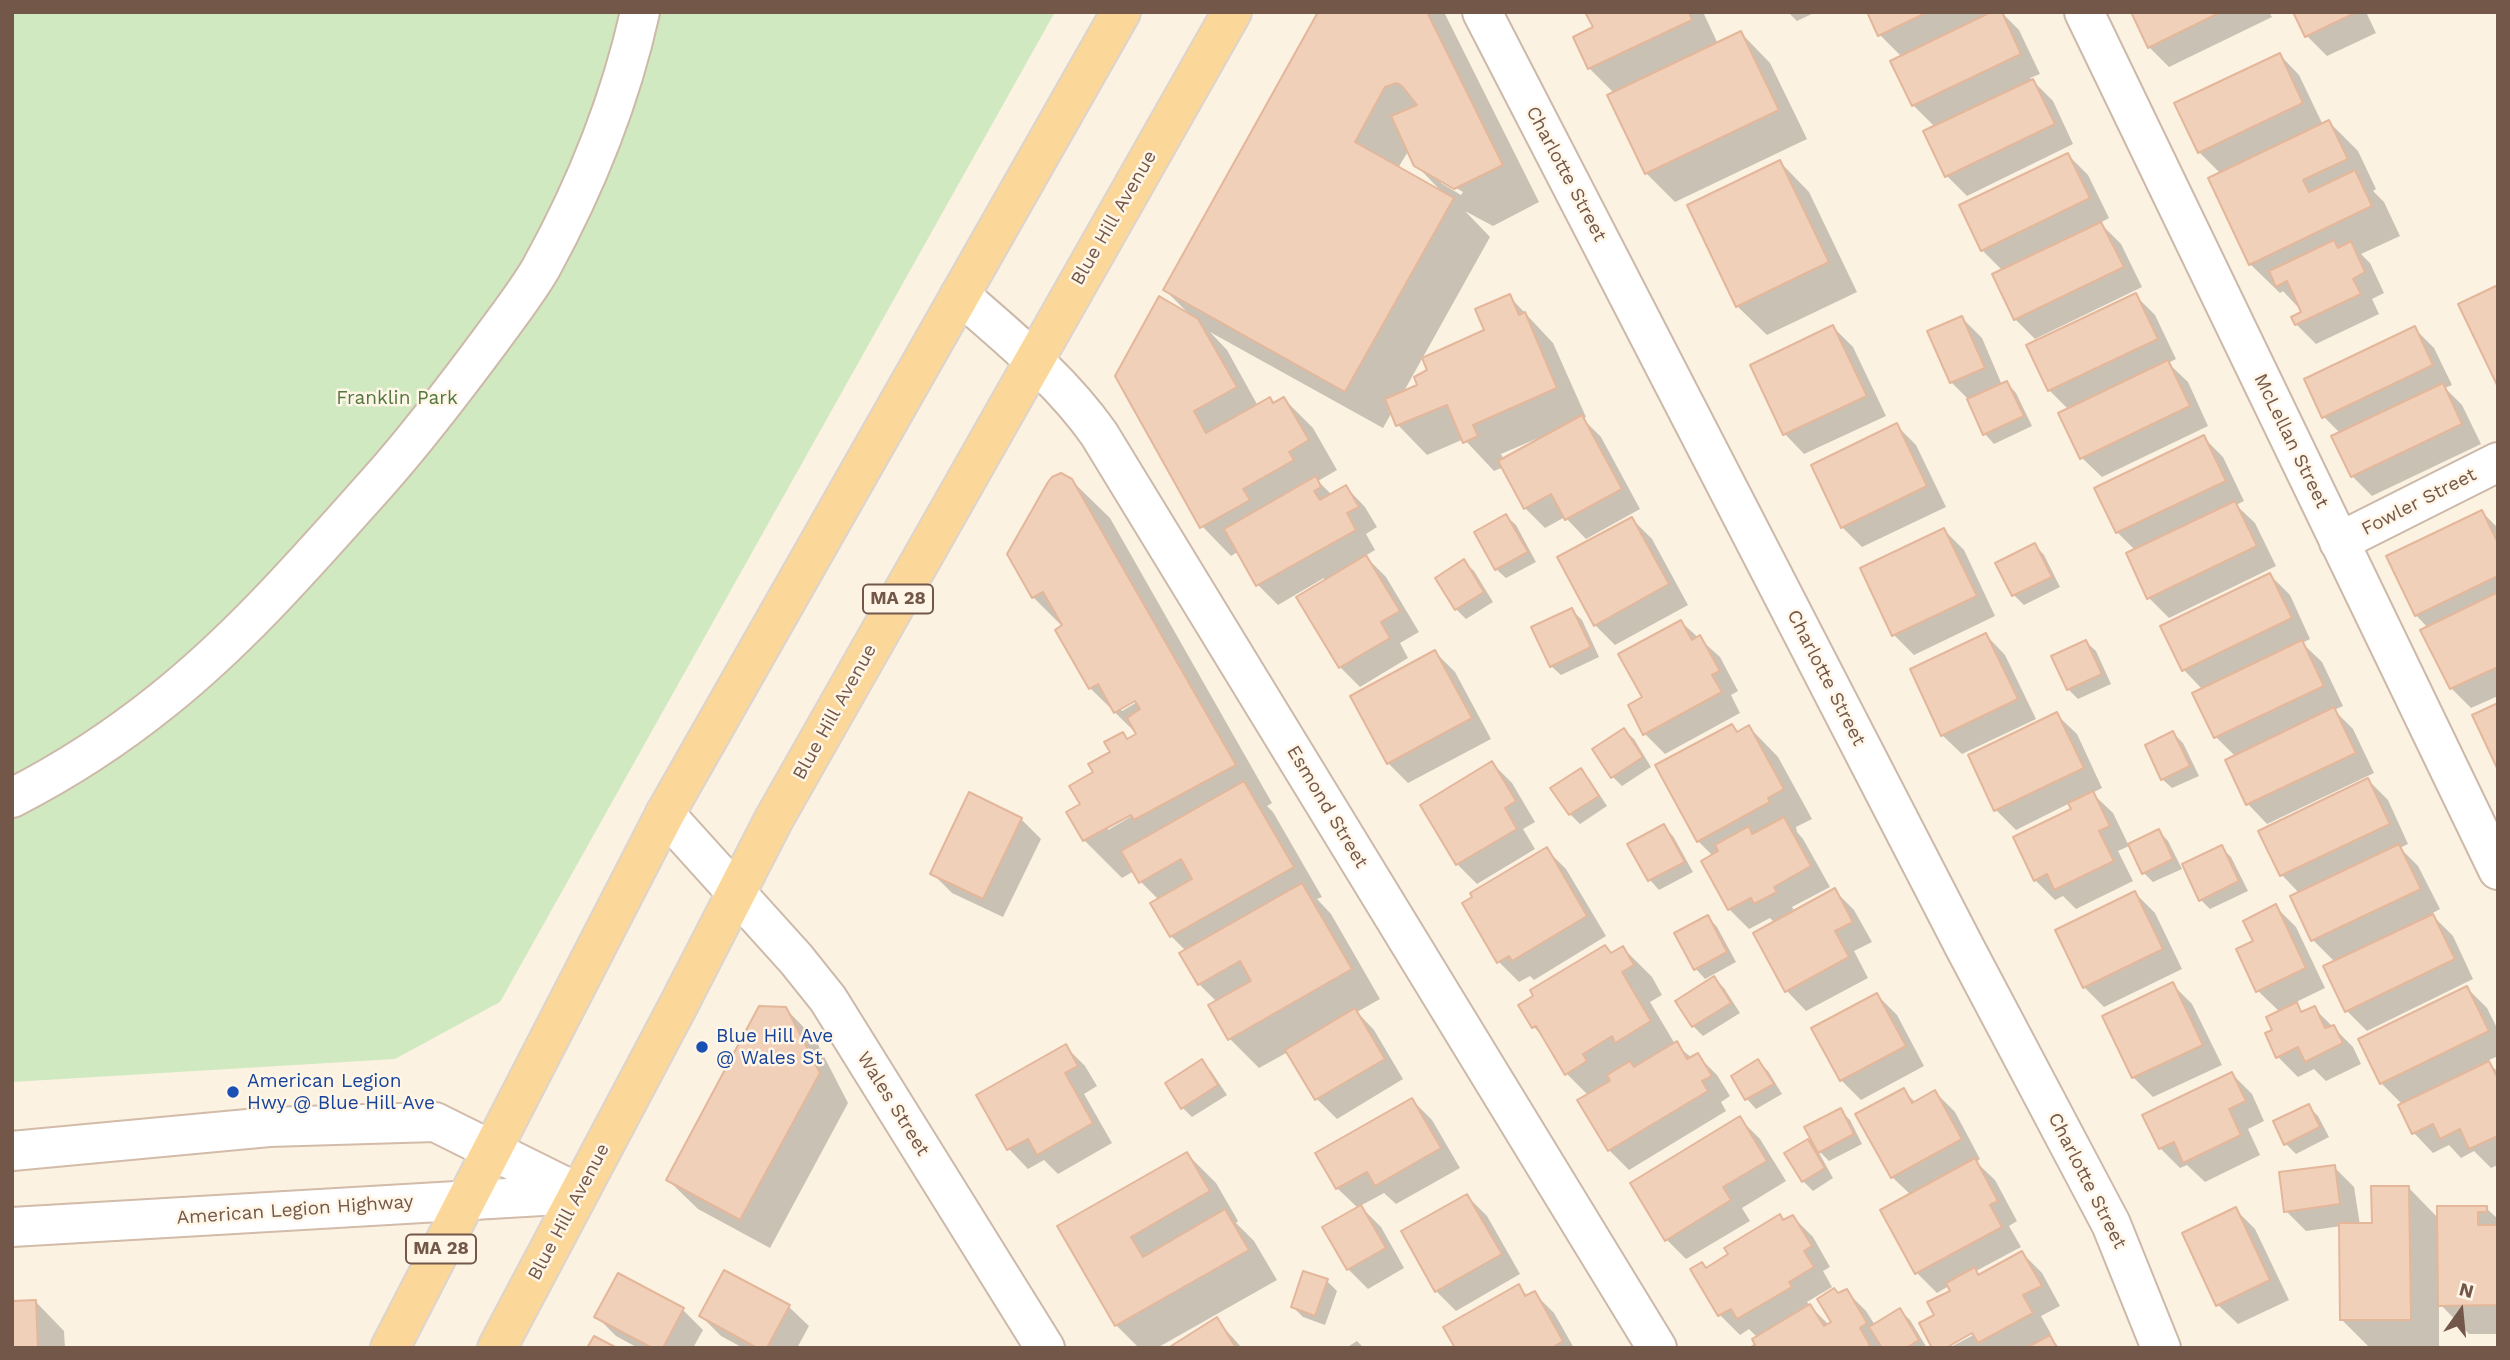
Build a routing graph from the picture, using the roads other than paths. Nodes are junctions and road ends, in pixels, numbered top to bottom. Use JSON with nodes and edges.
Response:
{"nodes":[{"id":1,"x":640,"y":12,"type":"edge"},
{"id":2,"x":1121,"y":12,"type":"edge"},
{"id":3,"x":1232,"y":12,"type":"edge"},
{"id":4,"x":1482,"y":12,"type":"edge"},
{"id":5,"x":2084,"y":12,"type":"edge"},
{"id":6,"x":960,"y":295,"type":"junction"},
{"id":7,"x":1033,"y":360,"type":"junction"},
{"id":8,"x":2498,"y":462,"type":"edge"},
{"id":9,"x":2339,"y":542,"type":"junction"},
{"id":10,"x":12,"y":798,"type":"edge"},
{"id":11,"x":665,"y":814,"type":"junction"},
{"id":12,"x":2498,"y":870,"type":"edge"},
{"id":13,"x":736,"y":894,"type":"junction"},
{"id":14,"x":490,"y":1150,"type":"junction"},
{"id":15,"x":12,"y":1151,"type":"edge"},
{"id":16,"x":578,"y":1194,"type":"junction"},
{"id":17,"x":467,"y":1199,"type":"junction"},
{"id":18,"x":12,"y":1227,"type":"edge"},
{"id":19,"x":390,"y":1348,"type":"edge"},
{"id":20,"x":497,"y":1348,"type":"edge"},
{"id":21,"x":1045,"y":1348,"type":"edge"},
{"id":22,"x":1657,"y":1348,"type":"edge"},
{"id":23,"x":2161,"y":1348,"type":"edge"}],
"edges":[{"from":1,"to":10,"type":"street"},
{"from":2,"to":6,"type":"main road","number":"MA 28"},
{"from":3,"to":7,"type":"main road","name":"Blue Hill Avenue","number":"MA 28"},
{"from":4,"to":23,"type":"street","name":"Charlotte Street"},
{"from":5,"to":9,"type":"street","name":"McLellan Street"},
{"from":6,"to":7,"type":"street","name":"Esmond Street"},
{"from":6,"to":11,"type":"main road","number":"MA 28"},
{"from":7,"to":13,"type":"main road","name":"Blue Hill Avenue","number":"MA 28"},
{"from":7,"to":22,"type":"street","name":"Esmond Street"},
{"from":8,"to":9,"type":"street","name":"Fowler Street"},
{"from":9,"to":12,"type":"street","name":"McLellan Street"},
{"from":11,"to":13,"type":"street","name":"Wales Street"},
{"from":11,"to":14,"type":"main road","number":"MA 28"},
{"from":13,"to":16,"type":"main road","name":"Blue Hill Avenue","number":"MA 28"},
{"from":13,"to":21,"type":"street","name":"Wales Street"},
{"from":14,"to":15,"type":"street"},
{"from":14,"to":16,"type":"street"},
{"from":14,"to":17,"type":"main road","number":"MA 28"},
{"from":16,"to":17,"type":"street","name":"American Legion Highway"},
{"from":16,"to":20,"type":"main road","name":"Blue Hill Avenue","number":"MA 28"},
{"from":17,"to":18,"type":"street","name":"American Legion Highway"},
{"from":17,"to":19,"type":"main road","number":"MA 28"}]}
